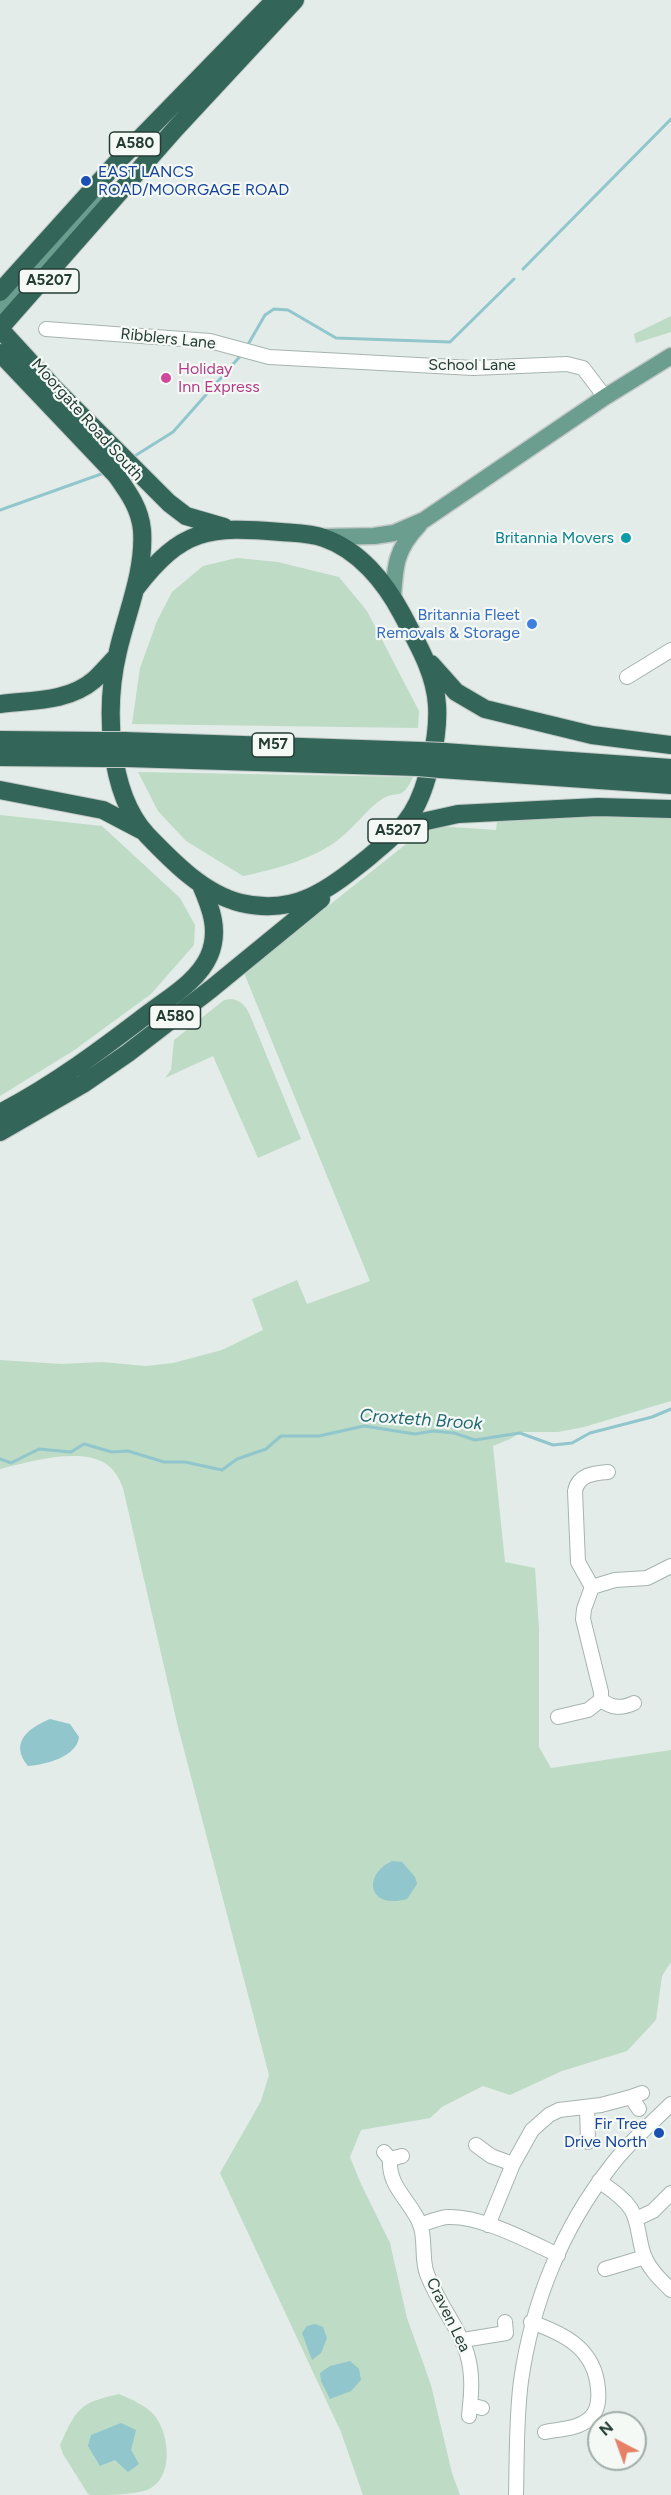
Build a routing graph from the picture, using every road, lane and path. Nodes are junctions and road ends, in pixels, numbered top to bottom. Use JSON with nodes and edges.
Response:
{"nodes":[{"id":1,"x":275,"y":0,"type":"edge"},
{"id":2,"x":295,"y":0,"type":"edge"},
{"id":3,"x":176,"y":128,"type":"junction"},
{"id":4,"x":99,"y":216,"type":"junction"},
{"id":5,"x":7,"y":279,"type":"edge"},
{"id":6,"x":0,"y":292,"type":"edge"},
{"id":7,"x":0,"y":309,"type":"edge"},
{"id":8,"x":0,"y":329,"type":"edge"},
{"id":9,"x":46,"y":329,"type":"dead end"},
{"id":10,"x":0,"y":353,"type":"edge"},
{"id":11,"x":20,"y":353,"type":"junction"},
{"id":12,"x":671,"y":356,"type":"edge"},
{"id":13,"x":324,"y":360,"type":"joint"},
{"id":14,"x":605,"y":397,"type":"junction"},
{"id":15,"x":118,"y":465,"type":"junction"},
{"id":16,"x":424,"y":520,"type":"junction"},
{"id":17,"x":234,"y":528,"type":"junction"},
{"id":18,"x":323,"y":537,"type":"junction"},
{"id":19,"x":136,"y":588,"type":"junction"},
{"id":20,"x":393,"y":597,"type":"junction"},
{"id":21,"x":671,"y":650,"type":"edge"},
{"id":22,"x":117,"y":656,"type":"junction"},
{"id":23,"x":425,"y":658,"type":"junction"},
{"id":24,"x":627,"y":677,"type":"dead end"},
{"id":25,"x":0,"y":704,"type":"edge"},
{"id":26,"x":0,"y":740,"type":"edge"},
{"id":27,"x":671,"y":746,"type":"edge"},
{"id":28,"x":103,"y":749,"type":"junction"},
{"id":29,"x":0,"y":757,"type":"edge"},
{"id":30,"x":442,"y":761,"type":"junction"},
{"id":31,"x":671,"y":768,"type":"edge"},
{"id":32,"x":671,"y":785,"type":"edge"},
{"id":33,"x":0,"y":790,"type":"edge"},
{"id":34,"x":671,"y":809,"type":"edge"},
{"id":35,"x":145,"y":833,"type":"junction"},
{"id":36,"x":394,"y":836,"type":"junction"},
{"id":37,"x":338,"y":883,"type":"junction"},
{"id":38,"x":201,"y":885,"type":"junction"},
{"id":39,"x":0,"y":1113,"type":"edge"},
{"id":40,"x":0,"y":1132,"type":"edge"},
{"id":41,"x":609,"y":1473,"type":"dead end"},
{"id":42,"x":671,"y":1566,"type":"edge"},
{"id":43,"x":592,"y":1587,"type":"junction"},
{"id":44,"x":601,"y":1700,"type":"junction"},
{"id":45,"x":635,"y":1703,"type":"dead end"},
{"id":46,"x":554,"y":1713,"type":"dead end"},
{"id":47,"x":671,"y":2104,"type":"edge"},
{"id":48,"x":586,"y":2107,"type":"junction"},
{"id":49,"x":639,"y":2109,"type":"dead end"},
{"id":50,"x":474,"y":2143,"type":"dead end"},
{"id":51,"x":586,"y":2146,"type":"dead end"},
{"id":52,"x":392,"y":2156,"type":"dead end"},
{"id":53,"x":513,"y":2164,"type":"junction"},
{"id":54,"x":599,"y":2181,"type":"junction"},
{"id":55,"x":671,"y":2193,"type":"edge"},
{"id":56,"x":636,"y":2220,"type":"junction"},
{"id":57,"x":420,"y":2225,"type":"junction"},
{"id":58,"x":488,"y":2225,"type":"junction"},
{"id":59,"x":558,"y":2255,"type":"junction"},
{"id":60,"x":645,"y":2257,"type":"junction"},
{"id":61,"x":602,"y":2270,"type":"dead end"},
{"id":62,"x":671,"y":2290,"type":"edge"},
{"id":63,"x":505,"y":2322,"type":"dead end"},
{"id":64,"x":531,"y":2322,"type":"junction"},
{"id":65,"x":464,"y":2340,"type":"junction"},
{"id":66,"x":474,"y":2410,"type":"dead end"},
{"id":67,"x":542,"y":2432,"type":"dead end"},
{"id":68,"x":516,"y":2495,"type":"edge"}],
"edges":[{"from":1,"to":5,"type":"highway","number":"A580"},
{"from":2,"to":3,"type":"highway","number":"A580"},
{"from":3,"to":4,"type":"highway","number":"A580"},
{"from":3,"to":7,"type":"main road"},
{"from":4,"to":8,"type":"highway","number":"A580"},
{"from":4,"to":11,"type":"highway","number":"A5207"},
{"from":5,"to":6,"type":"highway","number":"A580"},
{"from":8,"to":11,"type":"highway","number":"A5207"},
{"from":9,"to":13,"type":"street","name":"Ribblers Lane"},
{"from":10,"to":15,"type":"highway","name":"Moorgate Road South","number":"A5207"},
{"from":11,"to":15,"type":"highway","name":"Moorgate Road South","number":"A5207"},
{"from":12,"to":14,"type":"main road"},
{"from":13,"to":14,"type":"street","name":"School Lane"},
{"from":14,"to":16,"type":"main road"},
{"from":15,"to":17,"type":"highway","name":"Moorgate Road South","number":"A5207"},
{"from":15,"to":19,"type":"highway","name":"Moorgate Road South","number":"A5207"},
{"from":16,"to":18,"type":"main road"},
{"from":16,"to":20,"type":"main road"},
{"from":17,"to":18,"type":"highway","number":"A5207"},
{"from":17,"to":19,"type":"highway","number":"A5207"},
{"from":18,"to":20,"type":"highway","number":"A5207"},
{"from":19,"to":22,"type":"highway","number":"A5207"},
{"from":20,"to":23,"type":"highway","number":"A5207"},
{"from":21,"to":24,"type":"street"},
{"from":22,"to":25,"type":"highway"},
{"from":22,"to":35,"type":"highway","number":"A5207"},
{"from":23,"to":27,"type":"highway"},
{"from":23,"to":36,"type":"highway","number":"A5207"},
{"from":26,"to":28,"type":"highway","number":"M57"},
{"from":28,"to":29,"type":"highway","number":"M57"},
{"from":28,"to":30,"type":"highway","number":"M57","bridge":true},
{"from":30,"to":31,"type":"highway","number":"M57"},
{"from":30,"to":32,"type":"highway","number":"M57"},
{"from":33,"to":35,"type":"highway"},
{"from":34,"to":36,"type":"highway"},
{"from":35,"to":38,"type":"highway","number":"A5207"},
{"from":36,"to":37,"type":"highway","number":"A5207"},
{"from":37,"to":38,"type":"highway","number":"A5207"},
{"from":37,"to":40,"type":"highway","number":"A580"},
{"from":38,"to":39,"type":"highway","number":"A580"},
{"from":41,"to":43,"type":"street"},
{"from":42,"to":43,"type":"street"},
{"from":43,"to":44,"type":"street"},
{"from":44,"to":45,"type":"street"},
{"from":44,"to":46,"type":"street"},
{"from":47,"to":54,"type":"street"},
{"from":48,"to":49,"type":"street"},
{"from":48,"to":51,"type":"street"},
{"from":48,"to":53,"type":"street"},
{"from":50,"to":53,"type":"street"},
{"from":52,"to":57,"type":"street","name":"Craven Lea"},
{"from":53,"to":58,"type":"street"},
{"from":54,"to":56,"type":"street"},
{"from":54,"to":59,"type":"street"},
{"from":55,"to":56,"type":"street"},
{"from":56,"to":60,"type":"street"},
{"from":57,"to":58,"type":"street"},
{"from":57,"to":65,"type":"street","name":"Craven Lea"},
{"from":58,"to":59,"type":"street"},
{"from":59,"to":64,"type":"street"},
{"from":60,"to":61,"type":"street"},
{"from":60,"to":62,"type":"street"},
{"from":63,"to":65,"type":"street"},
{"from":64,"to":67,"type":"street"},
{"from":64,"to":68,"type":"street"},
{"from":65,"to":66,"type":"street","name":"Craven Lea"}]}
